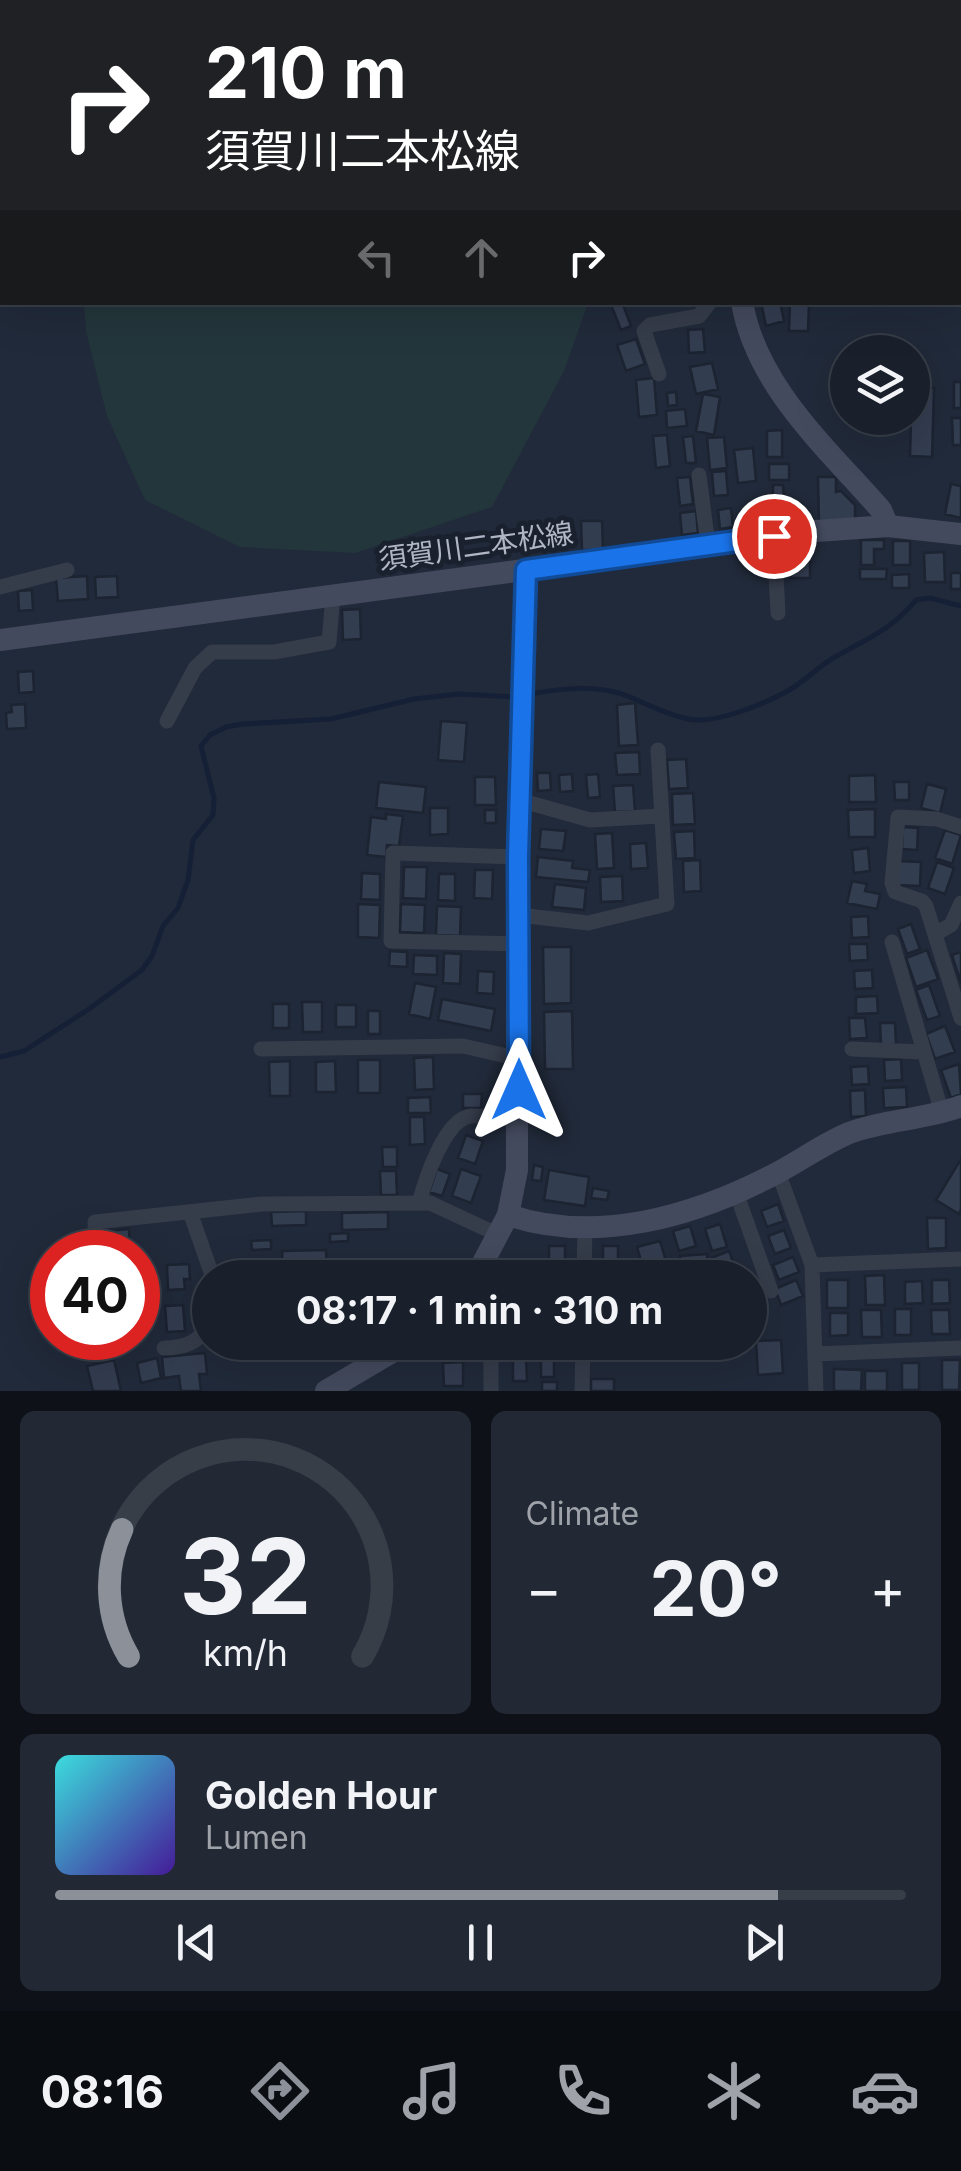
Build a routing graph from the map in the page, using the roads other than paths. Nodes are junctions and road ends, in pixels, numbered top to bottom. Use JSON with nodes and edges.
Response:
{"nodes":[{"id":1,"x":709,"y":305,"type":"edge"},
{"id":2,"x":743,"y":305,"type":"edge"},
{"id":3,"x":659,"y":374,"type":"dead end"},
{"id":4,"x":698,"y":476,"type":"dead end"},
{"id":5,"x":888,"y":526,"type":"junction"},
{"id":6,"x":961,"y":534,"type":"edge"},
{"id":7,"x":774,"y":536,"type":"junction"},
{"id":8,"x":708,"y":545,"type":"junction"},
{"id":9,"x":67,"y":570,"type":"dead end"},
{"id":10,"x":526,"y":570,"type":"junction"},
{"id":11,"x":0,"y":587,"type":"edge"},
{"id":12,"x":333,"y":596,"type":"junction"},
{"id":13,"x":778,"y":612,"type":"dead end"},
{"id":14,"x":0,"y":640,"type":"edge"},
{"id":15,"x":168,"y":720,"type":"dead end"},
{"id":16,"x":658,"y":750,"type":"dead end"},
{"id":17,"x":519,"y":800,"type":"junction"},
{"id":18,"x":662,"y":816,"type":"junction"},
{"id":19,"x":961,"y":827,"type":"edge"},
{"id":20,"x":518,"y":857,"type":"junction"},
{"id":21,"x":961,"y":903,"type":"edge"},
{"id":22,"x":519,"y":916,"type":"junction"},
{"id":23,"x":935,"y":934,"type":"junction"},
{"id":24,"x":892,"y":942,"type":"dead end"},
{"id":25,"x":519,"y":944,"type":"junction"},
{"id":26,"x":961,"y":1018,"type":"edge"},
{"id":27,"x":261,"y":1049,"type":"dead end"},
{"id":28,"x":852,"y":1050,"type":"dead end"},
{"id":29,"x":924,"y":1052,"type":"junction"},
{"id":30,"x":520,"y":1060,"type":"junction"},
{"id":31,"x":952,"y":1110,"type":"edge"},
{"id":32,"x":519,"y":1120,"type":"junction"},
{"id":33,"x":778,"y":1172,"type":"junction"},
{"id":34,"x":736,"y":1192,"type":"junction"},
{"id":35,"x":419,"y":1203,"type":"junction"},
{"id":36,"x":190,"y":1212,"type":"junction"},
{"id":37,"x":503,"y":1225,"type":"junction"},
{"id":38,"x":585,"y":1226,"type":"junction"},
{"id":39,"x":95,"y":1230,"type":"edge"},
{"id":40,"x":207,"y":1260,"type":"edge"},
{"id":41,"x":485,"y":1260,"type":"edge"},
{"id":42,"x":584,"y":1260,"type":"edge"},
{"id":43,"x":961,"y":1260,"type":"edge"},
{"id":44,"x":812,"y":1265,"type":"junction"},
{"id":45,"x":771,"y":1291,"type":"dead end"},
{"id":46,"x":192,"y":1342,"type":"edge"},
{"id":47,"x":164,"y":1348,"type":"dead end"},
{"id":48,"x":961,"y":1348,"type":"edge"},
{"id":49,"x":815,"y":1354,"type":"junction"},
{"id":50,"x":379,"y":1360,"type":"edge"},
{"id":51,"x":491,"y":1360,"type":"edge"},
{"id":52,"x":583,"y":1360,"type":"edge"},
{"id":53,"x":326,"y":1391,"type":"edge"},
{"id":54,"x":491,"y":1391,"type":"edge"},
{"id":55,"x":582,"y":1391,"type":"edge"},
{"id":56,"x":816,"y":1391,"type":"edge"}],
"edges":[{"from":1,"to":3,"type":"street"},
{"from":2,"to":5,"type":"street"},
{"from":4,"to":8,"type":"street"},
{"from":5,"to":6,"type":"street","name":"須賀川二本松線"},
{"from":5,"to":7,"type":"street","name":"須賀川二本松線"},
{"from":7,"to":8,"type":"street","name":"須賀川二本松線"},
{"from":7,"to":13,"type":"street"},
{"from":8,"to":10,"type":"street","name":"須賀川二本松線"},
{"from":9,"to":11,"type":"street"},
{"from":10,"to":12,"type":"street","name":"須賀川二本松線"},
{"from":10,"to":17,"type":"street"},
{"from":12,"to":14,"type":"street","name":"須賀川二本松線"},
{"from":12,"to":15,"type":"street"},
{"from":16,"to":18,"type":"street"},
{"from":17,"to":18,"type":"street"},
{"from":17,"to":20,"type":"street"},
{"from":18,"to":22,"type":"street"},
{"from":19,"to":23,"type":"street"},
{"from":20,"to":22,"type":"street"},
{"from":20,"to":25,"type":"street"},
{"from":21,"to":23,"type":"street"},
{"from":22,"to":25,"type":"street"},
{"from":23,"to":26,"type":"street"},
{"from":24,"to":29,"type":"street"},
{"from":25,"to":30,"type":"street"},
{"from":27,"to":30,"type":"street"},
{"from":28,"to":29,"type":"street"},
{"from":29,"to":31,"type":"street"},
{"from":30,"to":32,"type":"street"},
{"from":31,"to":33,"type":"street"},
{"from":32,"to":35,"type":"street"},
{"from":32,"to":37,"type":"street"},
{"from":33,"to":34,"type":"street"},
{"from":33,"to":44,"type":"street"},
{"from":34,"to":38,"type":"street"},
{"from":34,"to":45,"type":"street"},
{"from":35,"to":36,"type":"street"},
{"from":35,"to":37,"type":"street"},
{"from":36,"to":39,"type":"street"},
{"from":36,"to":40,"type":"street"},
{"from":37,"to":38,"type":"street"},
{"from":37,"to":41,"type":"street"},
{"from":38,"to":42,"type":"street"},
{"from":43,"to":44,"type":"street"},
{"from":44,"to":49,"type":"street"},
{"from":46,"to":47,"type":"street"},
{"from":48,"to":49,"type":"street"},
{"from":49,"to":56,"type":"street"},
{"from":50,"to":53,"type":"street"},
{"from":51,"to":54,"type":"street"},
{"from":52,"to":55,"type":"street"}]}
